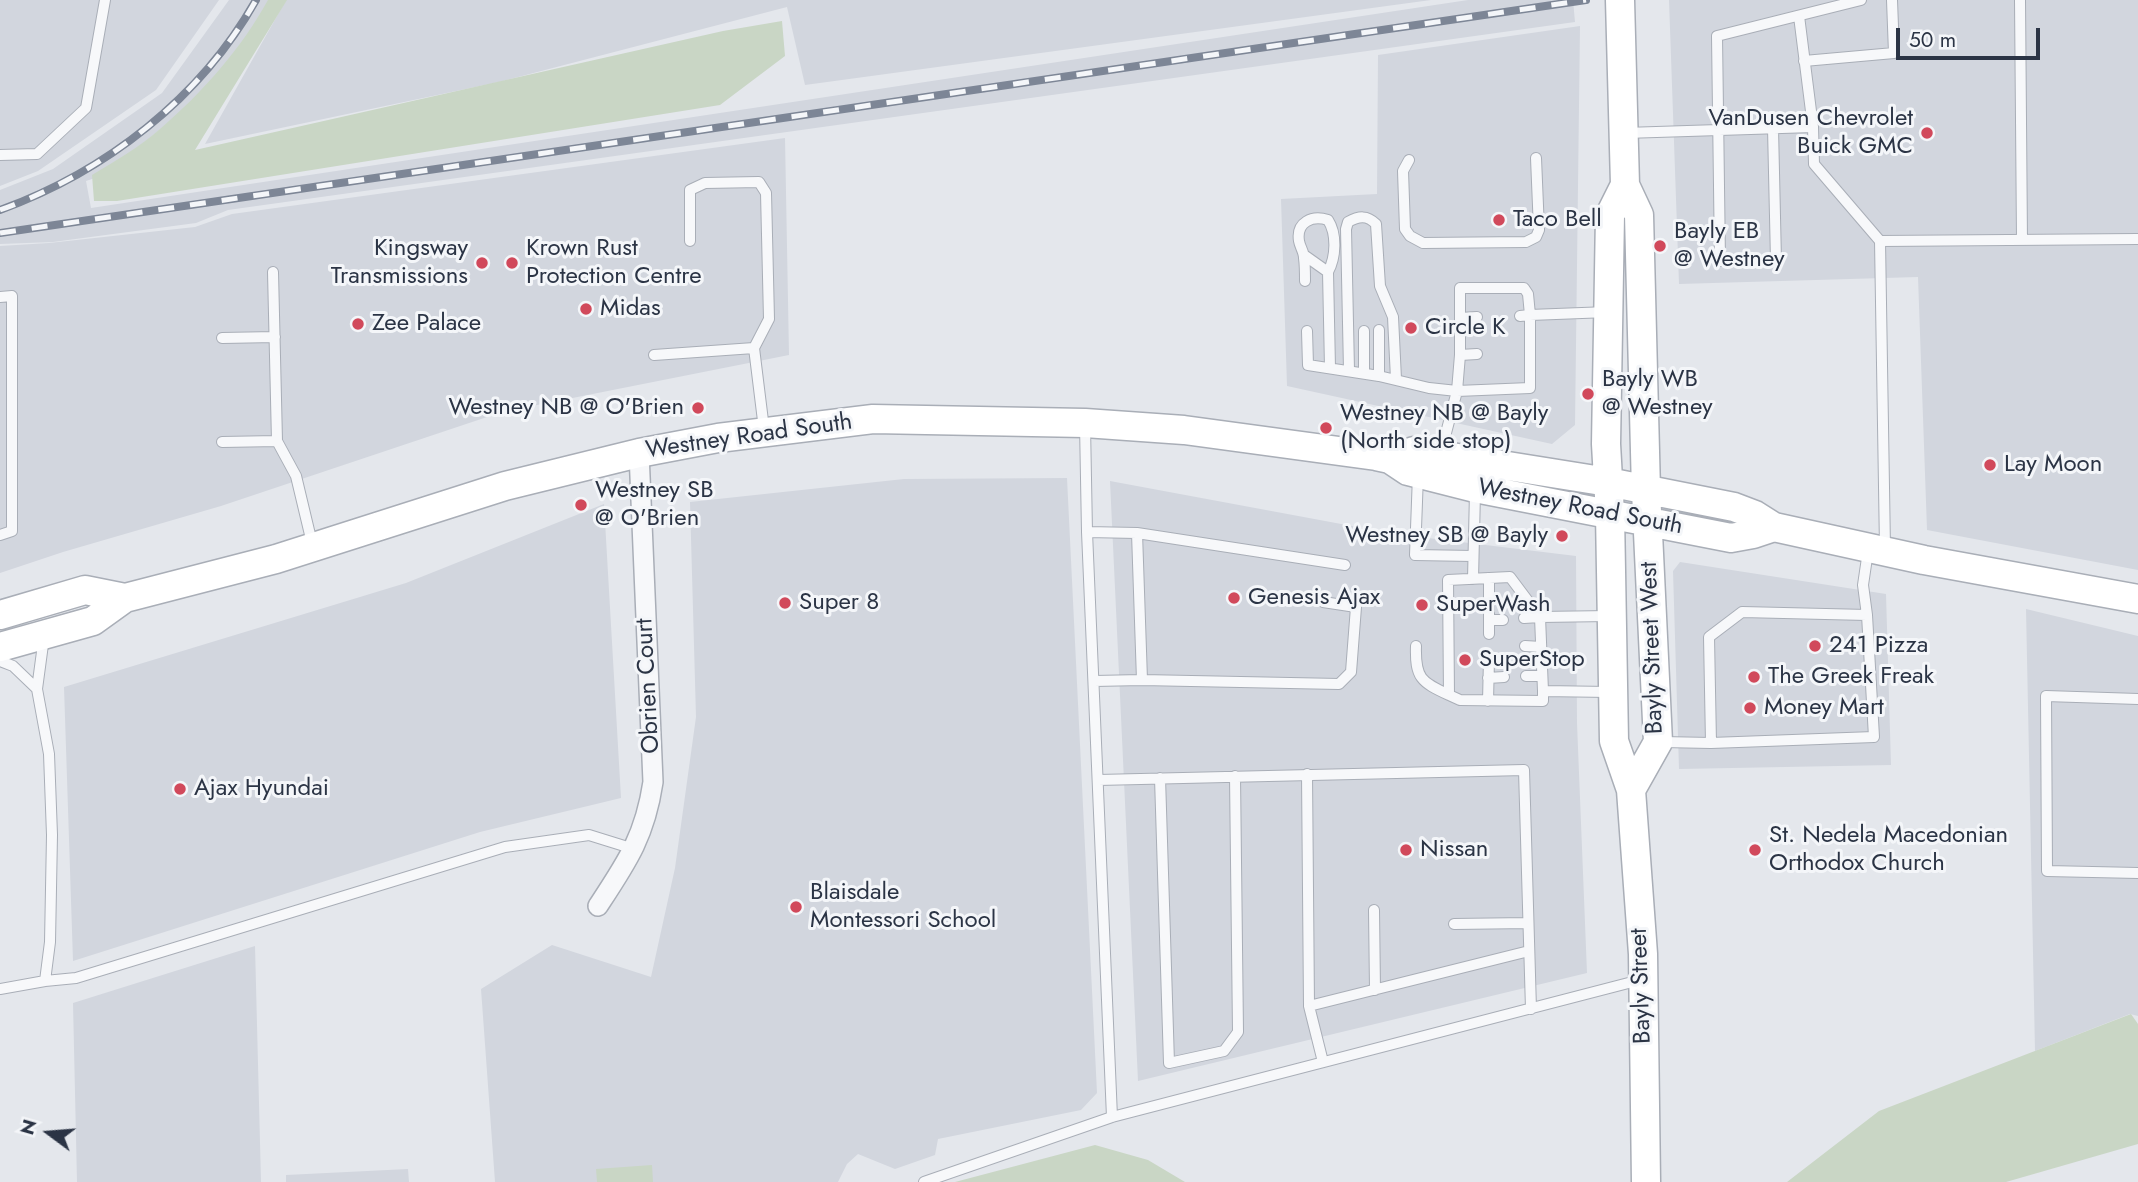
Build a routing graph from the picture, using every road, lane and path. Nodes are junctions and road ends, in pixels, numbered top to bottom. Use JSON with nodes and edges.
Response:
{"nodes":[{"id":1,"x":105,"y":0,"type":"edge"},
{"id":2,"x":1620,"y":0,"type":"edge"},
{"id":3,"x":1861,"y":0,"type":"edge"},
{"id":4,"x":1892,"y":0,"type":"edge"},
{"id":5,"x":2020,"y":0,"type":"edge"},
{"id":6,"x":1799,"y":16,"type":"junction"},
{"id":7,"x":1804,"y":61,"type":"junction"},
{"id":8,"x":1813,"y":127,"type":"junction"},
{"id":9,"x":1773,"y":128,"type":"junction"},
{"id":10,"x":1719,"y":130,"type":"junction"},
{"id":11,"x":1624,"y":133,"type":"junction"},
{"id":12,"x":0,"y":155,"type":"edge"},
{"id":13,"x":1536,"y":158,"type":"dead end"},
{"id":14,"x":1409,"y":160,"type":"dead end"},
{"id":15,"x":1625,"y":185,"type":"junction"},
{"id":16,"x":2138,"y":239,"type":"edge"},
{"id":17,"x":2022,"y":240,"type":"junction"},
{"id":18,"x":1880,"y":241,"type":"junction"},
{"id":19,"x":690,"y":242,"type":"dead end"},
{"id":20,"x":1304,"y":255,"type":"junction"},
{"id":21,"x":273,"y":272,"type":"dead end"},
{"id":22,"x":1328,"y":272,"type":"junction"},
{"id":23,"x":1305,"y":281,"type":"dead end"},
{"id":24,"x":0,"y":297,"type":"edge"},
{"id":25,"x":1608,"y":312,"type":"junction"},
{"id":26,"x":1525,"y":315,"type":"junction"},
{"id":27,"x":1477,"y":317,"type":"dead end"},
{"id":28,"x":1460,"y":318,"type":"junction"},
{"id":29,"x":1379,"y":330,"type":"dead end"},
{"id":30,"x":1307,"y":331,"type":"dead end"},
{"id":31,"x":1364,"y":331,"type":"dead end"},
{"id":32,"x":275,"y":337,"type":"junction"},
{"id":33,"x":222,"y":338,"type":"dead end"},
{"id":34,"x":754,"y":348,"type":"junction"},
{"id":35,"x":1477,"y":354,"type":"dead end"},
{"id":36,"x":654,"y":355,"type":"dead end"},
{"id":37,"x":1460,"y":355,"type":"junction"},
{"id":38,"x":1330,"y":368,"type":"junction"},
{"id":39,"x":1349,"y":370,"type":"junction"},
{"id":40,"x":1364,"y":373,"type":"junction"},
{"id":41,"x":1379,"y":376,"type":"junction"},
{"id":42,"x":1396,"y":379,"type":"junction"},
{"id":43,"x":1457,"y":391,"type":"junction"},
{"id":44,"x":0,"y":405,"type":"edge"},
{"id":45,"x":12,"y":405,"type":"junction"},
{"id":46,"x":1085,"y":423,"type":"junction"},
{"id":47,"x":765,"y":433,"type":"junction"},
{"id":48,"x":277,"y":441,"type":"junction"},
{"id":49,"x":222,"y":442,"type":"dead end"},
{"id":50,"x":639,"y":453,"type":"junction"},
{"id":51,"x":1440,"y":456,"type":"junction"},
{"id":52,"x":1390,"y":459,"type":"junction"},
{"id":53,"x":1418,"y":474,"type":"junction"},
{"id":54,"x":1608,"y":482,"type":"junction"},
{"id":55,"x":1475,"y":488,"type":"junction"},
{"id":56,"x":1647,"y":491,"type":"junction"},
{"id":57,"x":1609,"y":514,"type":"junction"},
{"id":58,"x":1648,"y":522,"type":"junction"},
{"id":59,"x":1774,"y":527,"type":"junction"},
{"id":60,"x":1087,"y":532,"type":"junction"},
{"id":61,"x":1137,"y":533,"type":"junction"},
{"id":62,"x":0,"y":535,"type":"edge"},
{"id":63,"x":313,"y":547,"type":"junction"},
{"id":64,"x":1877,"y":550,"type":"junction"},
{"id":65,"x":1473,"y":556,"type":"junction"},
{"id":66,"x":1345,"y":565,"type":"dead end"},
{"id":67,"x":1489,"y":578,"type":"junction"},
{"id":68,"x":1473,"y":579,"type":"junction"},
{"id":69,"x":125,"y":598,"type":"junction"},
{"id":70,"x":2138,"y":599,"type":"edge"},
{"id":71,"x":1323,"y":603,"type":"dead end"},
{"id":72,"x":0,"y":615,"type":"edge"},
{"id":73,"x":1867,"y":615,"type":"junction"},
{"id":74,"x":1612,"y":616,"type":"junction"},
{"id":75,"x":1540,"y":617,"type":"junction"},
{"id":76,"x":1524,"y":618,"type":"dead end"},
{"id":77,"x":1489,"y":620,"type":"junction"},
{"id":78,"x":1503,"y":620,"type":"dead end"},
{"id":79,"x":45,"y":634,"type":"junction"},
{"id":80,"x":1489,"y":634,"type":"dead end"},
{"id":81,"x":1416,"y":646,"type":"dead end"},
{"id":82,"x":1525,"y":646,"type":"dead end"},
{"id":83,"x":0,"y":647,"type":"edge"},
{"id":84,"x":1541,"y":647,"type":"junction"},
{"id":85,"x":1489,"y":659,"type":"dead end"},
{"id":86,"x":0,"y":661,"type":"edge"},
{"id":87,"x":1526,"y":676,"type":"dead end"},
{"id":88,"x":1542,"y":676,"type":"junction"},
{"id":89,"x":1504,"y":677,"type":"dead end"},
{"id":90,"x":1488,"y":678,"type":"junction"},
{"id":91,"x":1142,"y":680,"type":"junction"},
{"id":92,"x":1094,"y":681,"type":"junction"},
{"id":93,"x":37,"y":689,"type":"junction"},
{"id":94,"x":1543,"y":691,"type":"junction"},
{"id":95,"x":1613,"y":692,"type":"junction"},
{"id":96,"x":1449,"y":695,"type":"junction"},
{"id":97,"x":2138,"y":699,"type":"edge"},
{"id":98,"x":1488,"y":701,"type":"junction"},
{"id":99,"x":1658,"y":742,"type":"junction"},
{"id":100,"x":1711,"y":743,"type":"junction"},
{"id":101,"x":1307,"y":774,"type":"junction"},
{"id":102,"x":1235,"y":776,"type":"junction"},
{"id":103,"x":1160,"y":778,"type":"junction"},
{"id":104,"x":1098,"y":780,"type":"junction"},
{"id":105,"x":1631,"y":790,"type":"junction"},
{"id":106,"x":634,"y":850,"type":"junction"},
{"id":107,"x":2138,"y":873,"type":"edge"},
{"id":108,"x":598,"y":906,"type":"dead end"},
{"id":109,"x":1374,"y":910,"type":"dead end"},
{"id":110,"x":1528,"y":923,"type":"junction"},
{"id":111,"x":1454,"y":924,"type":"dead end"},
{"id":112,"x":1529,"y":951,"type":"junction"},
{"id":113,"x":1643,"y":980,"type":"junction"},
{"id":114,"x":45,"y":981,"type":"junction"},
{"id":115,"x":0,"y":989,"type":"edge"},
{"id":116,"x":1375,"y":990,"type":"junction"},
{"id":117,"x":1309,"y":1006,"type":"junction"},
{"id":118,"x":1531,"y":1009,"type":"junction"},
{"id":119,"x":1323,"y":1062,"type":"junction"},
{"id":120,"x":1112,"y":1117,"type":"junction"},
{"id":121,"x":924,"y":1182,"type":"edge"},
{"id":122,"x":1646,"y":1182,"type":"edge"}],
"edges":[{"from":1,"to":12,"type":"lane"},
{"from":2,"to":11,"type":"main road","name":"Bayly Street West"},
{"from":3,"to":6,"type":"lane"},
{"from":4,"to":7,"type":"lane"},
{"from":5,"to":17,"type":"lane"},
{"from":6,"to":7,"type":"lane"},
{"from":6,"to":10,"type":"lane"},
{"from":7,"to":8,"type":"lane"},
{"from":8,"to":9,"type":"lane"},
{"from":8,"to":18,"type":"lane"},
{"from":9,"to":10,"type":"lane"},
{"from":9,"to":10,"type":"lane"},
{"from":10,"to":11,"type":"lane"},
{"from":11,"to":15,"type":"main road","name":"Bayly Street West"},
{"from":13,"to":14,"type":"lane"},
{"from":15,"to":25,"type":"main road","name":"Bayly Street West"},
{"from":15,"to":56,"type":"main road","name":"Bayly Street West"},
{"from":16,"to":17,"type":"lane"},
{"from":17,"to":18,"type":"lane"},
{"from":18,"to":64,"type":"lane"},
{"from":19,"to":34,"type":"lane"},
{"from":20,"to":22,"type":"lane"},
{"from":20,"to":22,"type":"lane"},
{"from":20,"to":23,"type":"lane"},
{"from":21,"to":32,"type":"lane"},
{"from":22,"to":38,"type":"lane"},
{"from":24,"to":45,"type":"lane"},
{"from":25,"to":26,"type":"lane"},
{"from":25,"to":54,"type":"main road","name":"Bayly Street West"},
{"from":26,"to":28,"type":"lane"},
{"from":26,"to":43,"type":"lane"},
{"from":27,"to":28,"type":"lane"},
{"from":28,"to":37,"type":"lane"},
{"from":29,"to":41,"type":"lane"},
{"from":30,"to":38,"type":"lane"},
{"from":31,"to":40,"type":"lane"},
{"from":32,"to":33,"type":"lane"},
{"from":32,"to":48,"type":"lane"},
{"from":34,"to":36,"type":"lane"},
{"from":34,"to":47,"type":"lane"},
{"from":35,"to":37,"type":"lane"},
{"from":37,"to":43,"type":"lane"},
{"from":38,"to":39,"type":"lane"},
{"from":39,"to":40,"type":"lane"},
{"from":39,"to":42,"type":"lane"},
{"from":40,"to":41,"type":"lane"},
{"from":41,"to":42,"type":"lane"},
{"from":42,"to":43,"type":"lane"},
{"from":43,"to":51,"type":"lane"},
{"from":44,"to":45,"type":"lane"},
{"from":45,"to":62,"type":"lane"},
{"from":46,"to":47,"type":"main road","name":"Westney Road South"},
{"from":46,"to":52,"type":"main road","name":"Westney Road South"},
{"from":46,"to":60,"type":"lane"},
{"from":47,"to":50,"type":"main road","name":"Westney Road South"},
{"from":48,"to":49,"type":"lane"},
{"from":48,"to":63,"type":"lane"},
{"from":50,"to":63,"type":"main road","name":"Westney Road South"},
{"from":50,"to":106,"type":"street","name":"Obrien Court"},
{"from":51,"to":52,"type":"main road","name":"Westney Road South"},
{"from":51,"to":54,"type":"main road","name":"Westney Road South"},
{"from":52,"to":53,"type":"main road","name":"Westney Road South"},
{"from":53,"to":55,"type":"main road","name":"Westney Road South"},
{"from":53,"to":65,"type":"lane"},
{"from":54,"to":56,"type":"main road","name":"Westney Road South"},
{"from":54,"to":57,"type":"main road","name":"Bayly Street West"},
{"from":55,"to":57,"type":"main road","name":"Westney Road South"},
{"from":55,"to":65,"type":"lane"},
{"from":56,"to":58,"type":"main road","name":"Bayly Street West"},
{"from":56,"to":59,"type":"main road","name":"Westney Road South"},
{"from":57,"to":58,"type":"main road","name":"Westney Road South"},
{"from":57,"to":74,"type":"main road","name":"Bayly Street West"},
{"from":58,"to":59,"type":"main road","name":"Westney Road South"},
{"from":58,"to":99,"type":"main road","name":"Bayly Street West"},
{"from":59,"to":64,"type":"main road","name":"Westney Road South"},
{"from":60,"to":61,"type":"lane"},
{"from":60,"to":92,"type":"lane"},
{"from":61,"to":66,"type":"lane"},
{"from":61,"to":91,"type":"lane"},
{"from":63,"to":69,"type":"main road","name":"Westney Road South"},
{"from":64,"to":70,"type":"main road","name":"Westney Road South"},
{"from":64,"to":73,"type":"lane"},
{"from":65,"to":68,"type":"lane"},
{"from":67,"to":68,"type":"lane"},
{"from":67,"to":75,"type":"lane"},
{"from":67,"to":77,"type":"lane"},
{"from":68,"to":96,"type":"lane"},
{"from":69,"to":72,"type":"main road","name":"Westney Road South"},
{"from":69,"to":79,"type":"main road","name":"Westney Road South"},
{"from":71,"to":91,"type":"lane"},
{"from":73,"to":100,"type":"lane"},
{"from":73,"to":100,"type":"lane"},
{"from":74,"to":75,"type":"lane"},
{"from":74,"to":95,"type":"main road","name":"Bayly Street West"},
{"from":75,"to":76,"type":"lane"},
{"from":75,"to":84,"type":"lane"},
{"from":77,"to":78,"type":"lane"},
{"from":77,"to":80,"type":"lane"},
{"from":79,"to":83,"type":"main road","name":"Westney Road South"},
{"from":79,"to":93,"type":"lane"},
{"from":81,"to":96,"type":"lane"},
{"from":82,"to":84,"type":"lane"},
{"from":84,"to":88,"type":"lane"},
{"from":85,"to":90,"type":"lane"},
{"from":86,"to":93,"type":"lane"},
{"from":87,"to":88,"type":"lane"},
{"from":88,"to":94,"type":"lane"},
{"from":89,"to":90,"type":"lane"},
{"from":90,"to":98,"type":"lane"},
{"from":91,"to":92,"type":"lane"},
{"from":92,"to":104,"type":"lane"},
{"from":93,"to":114,"type":"lane"},
{"from":94,"to":95,"type":"lane"},
{"from":94,"to":98,"type":"lane"},
{"from":95,"to":105,"type":"main road","name":"Bayly Street West"},
{"from":96,"to":98,"type":"lane"},
{"from":97,"to":107,"type":"lane"},
{"from":99,"to":100,"type":"lane"},
{"from":99,"to":105,"type":"main road","name":"Bayly Street West"},
{"from":101,"to":102,"type":"lane"},
{"from":101,"to":110,"type":"lane"},
{"from":101,"to":117,"type":"lane"},
{"from":102,"to":103,"type":"lane"},
{"from":102,"to":103,"type":"lane"},
{"from":103,"to":104,"type":"lane"},
{"from":104,"to":120,"type":"lane"},
{"from":105,"to":113,"type":"main road","name":"Bayly Street"},
{"from":106,"to":108,"type":"street","name":"Obrien Court"},
{"from":106,"to":114,"type":"lane"},
{"from":109,"to":116,"type":"lane"},
{"from":110,"to":111,"type":"lane"},
{"from":110,"to":112,"type":"lane"},
{"from":112,"to":116,"type":"lane"},
{"from":112,"to":118,"type":"lane"},
{"from":113,"to":118,"type":"lane"},
{"from":113,"to":122,"type":"main road","name":"Bayly Street"},
{"from":114,"to":115,"type":"lane"},
{"from":116,"to":117,"type":"lane"},
{"from":117,"to":119,"type":"lane"},
{"from":118,"to":119,"type":"lane"},
{"from":119,"to":120,"type":"lane"},
{"from":120,"to":121,"type":"lane"}]}
